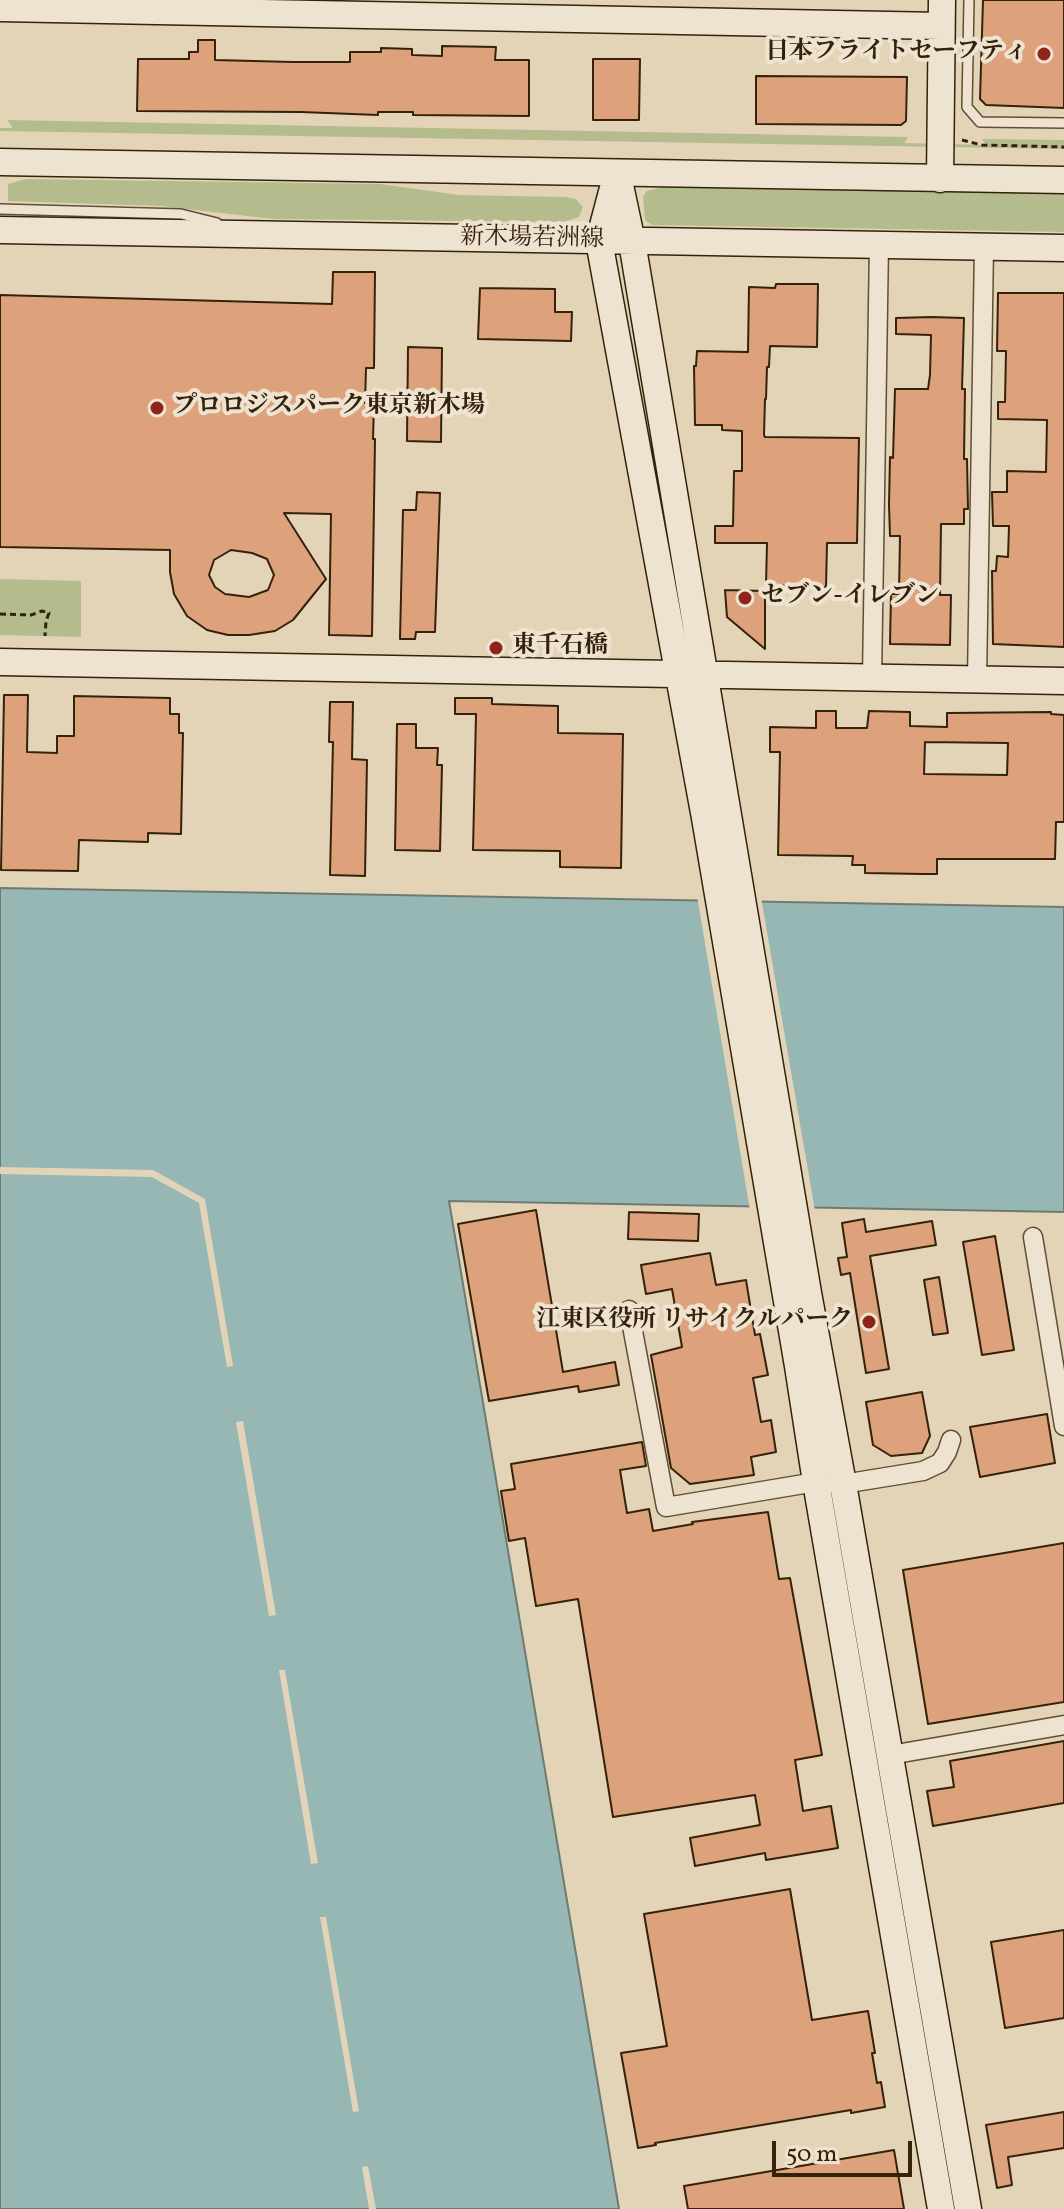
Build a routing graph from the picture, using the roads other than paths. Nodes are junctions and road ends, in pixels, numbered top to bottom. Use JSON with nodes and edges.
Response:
{"nodes":[{"id":1,"x":942,"y":0,"type":"edge"},
{"id":2,"x":969,"y":0,"type":"edge"},
{"id":3,"x":0,"y":8,"type":"edge"},
{"id":4,"x":941,"y":26,"type":"junction"},
{"id":5,"x":1064,"y":123,"type":"edge"},
{"id":6,"x":0,"y":162,"type":"edge"},
{"id":7,"x":617,"y":173,"type":"junction"},
{"id":8,"x":940,"y":179,"type":"junction"},
{"id":9,"x":1064,"y":180,"type":"edge"},
{"id":10,"x":0,"y":209,"type":"edge"},
{"id":11,"x":0,"y":230,"type":"edge"},
{"id":12,"x":263,"y":234,"type":"junction"},
{"id":13,"x":599,"y":241,"type":"junction"},
{"id":14,"x":632,"y":242,"type":"junction"},
{"id":15,"x":879,"y":244,"type":"junction"},
{"id":16,"x":984,"y":247,"type":"junction"},
{"id":17,"x":1064,"y":248,"type":"edge"},
{"id":18,"x":0,"y":662,"type":"edge"},
{"id":19,"x":691,"y":675,"type":"junction"},
{"id":20,"x":872,"y":678,"type":"junction"},
{"id":21,"x":977,"y":679,"type":"junction"},
{"id":22,"x":1064,"y":681,"type":"edge"},
{"id":23,"x":1033,"y":1237,"type":"dead end"},
{"id":24,"x":797,"y":1293,"type":"junction"},
{"id":25,"x":629,"y":1310,"type":"dead end"},
{"id":26,"x":1064,"y":1426,"type":"edge"},
{"id":27,"x":951,"y":1440,"type":"dead end"},
{"id":28,"x":816,"y":1482,"type":"junction"},
{"id":29,"x":843,"y":1484,"type":"junction"},
{"id":30,"x":1064,"y":1725,"type":"edge"},
{"id":31,"x":890,"y":1755,"type":"junction"},
{"id":32,"x":960,"y":2157,"type":"junction"},
{"id":33,"x":933,"y":2162,"type":"junction"},
{"id":34,"x":941,"y":2209,"type":"edge"},
{"id":35,"x":968,"y":2209,"type":"edge"}],
"edges":[{"from":1,"to":4,"type":"street"},
{"from":2,"to":5,"type":"lane"},
{"from":3,"to":4,"type":"street"},
{"from":4,"to":8,"type":"street"},
{"from":6,"to":7,"type":"street"},
{"from":7,"to":8,"type":"street"},
{"from":7,"to":13,"type":"street"},
{"from":7,"to":14,"type":"street"},
{"from":8,"to":9,"type":"street"},
{"from":10,"to":12,"type":"lane"},
{"from":11,"to":12,"type":"street","name":"新木場若洲線"},
{"from":12,"to":13,"type":"street","name":"新木場若洲線"},
{"from":13,"to":14,"type":"street","name":"新木場若洲線"},
{"from":13,"to":19,"type":"street"},
{"from":14,"to":15,"type":"street","name":"新木場若洲線"},
{"from":14,"to":19,"type":"street"},
{"from":15,"to":16,"type":"street","name":"新木場若洲線"},
{"from":15,"to":20,"type":"street"},
{"from":16,"to":17,"type":"street","name":"新木場若洲線"},
{"from":16,"to":21,"type":"street"},
{"from":18,"to":19,"type":"street"},
{"from":19,"to":20,"type":"street"},
{"from":19,"to":24,"type":"street"},
{"from":20,"to":21,"type":"street"},
{"from":21,"to":22,"type":"street"},
{"from":23,"to":26,"type":"street"},
{"from":24,"to":28,"type":"street"},
{"from":24,"to":29,"type":"street"},
{"from":25,"to":28,"type":"street"},
{"from":27,"to":29,"type":"street"},
{"from":28,"to":29,"type":"street"},
{"from":28,"to":33,"type":"street"},
{"from":29,"to":31,"type":"street"},
{"from":30,"to":31,"type":"street"},
{"from":31,"to":32,"type":"street"},
{"from":32,"to":33,"type":"street"},
{"from":32,"to":35,"type":"street"},
{"from":33,"to":34,"type":"street"}]}
